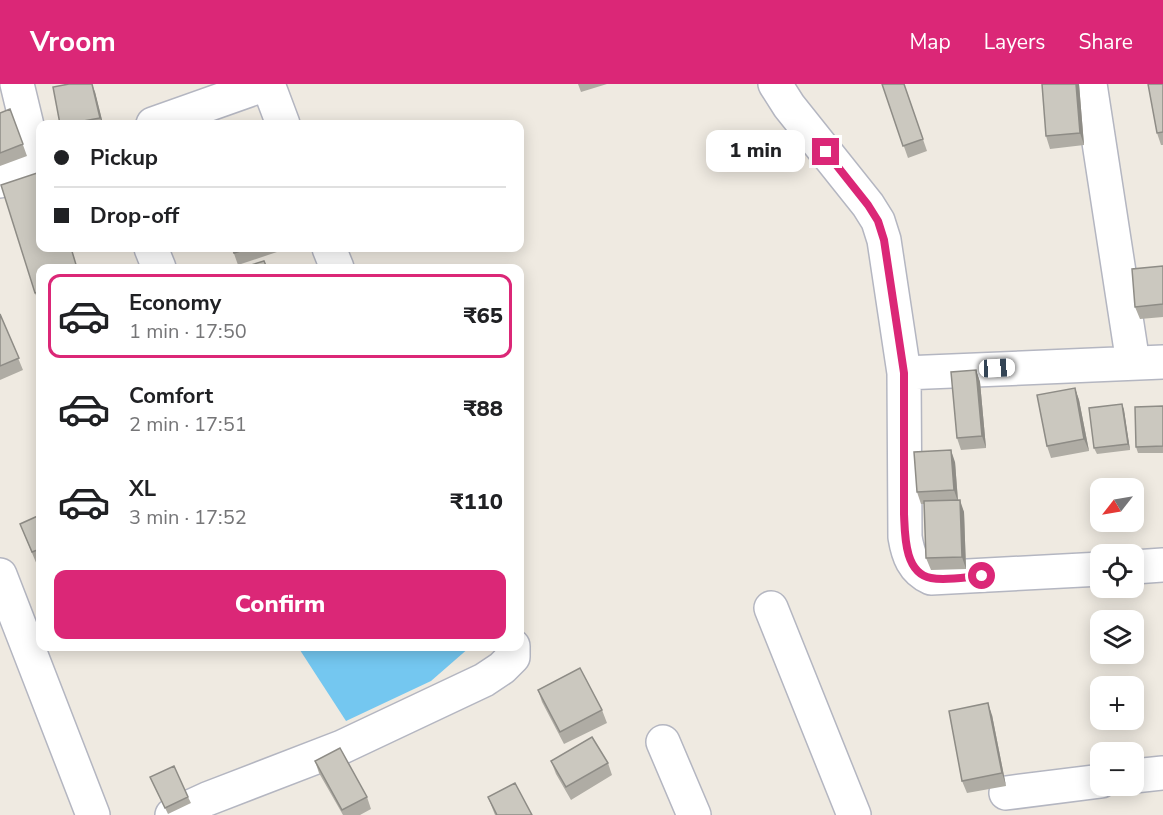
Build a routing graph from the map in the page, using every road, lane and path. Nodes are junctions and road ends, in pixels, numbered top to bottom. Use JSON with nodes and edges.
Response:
{"nodes":[{"id":1,"x":18,"y":84,"type":"edge"},
{"id":2,"x":267,"y":84,"type":"edge"},
{"id":3,"x":776,"y":84,"type":"edge"},
{"id":4,"x":1090,"y":84,"type":"edge"},
{"id":5,"x":164,"y":120,"type":"edge"},
{"id":6,"x":281,"y":120,"type":"edge"},
{"id":7,"x":36,"y":154,"type":"edge"},
{"id":8,"x":36,"y":167,"type":"edge"},
{"id":9,"x":0,"y":181,"type":"edge"},
{"id":10,"x":1148,"y":362,"type":"edge"},
{"id":11,"x":904,"y":373,"type":"junction"},
{"id":12,"x":1163,"y":566,"type":"edge"},
{"id":13,"x":1144,"y":567,"type":"edge"},
{"id":14,"x":1090,"y":570,"type":"edge"},
{"id":15,"x":0,"y":575,"type":"edge"},
{"id":16,"x":771,"y":608,"type":"dead end"},
{"id":17,"x":29,"y":613,"type":"edge"},
{"id":18,"x":36,"y":635,"type":"edge"},
{"id":19,"x":41,"y":651,"type":"edge"},
{"id":20,"x":513,"y":651,"type":"edge"},
{"id":21,"x":663,"y":742,"type":"dead end"},
{"id":22,"x":1163,"y":773,"type":"edge"},
{"id":23,"x":1144,"y":775,"type":"edge"},
{"id":24,"x":1090,"y":782,"type":"edge"},
{"id":25,"x":1006,"y":793,"type":"dead end"},
{"id":26,"x":93,"y":815,"type":"edge"},
{"id":27,"x":172,"y":815,"type":"edge"},
{"id":28,"x":694,"y":815,"type":"edge"},
{"id":29,"x":854,"y":815,"type":"edge"}],
"edges":[{"from":1,"to":7,"type":"street"},
{"from":2,"to":5,"type":"street"},
{"from":2,"to":6,"type":"street"},
{"from":3,"to":11,"type":"street"},
{"from":4,"to":10,"type":"street"},
{"from":8,"to":9,"type":"street"},
{"from":10,"to":11,"type":"street"},
{"from":11,"to":14,"type":"street"},
{"from":12,"to":13,"type":"street"},
{"from":15,"to":17,"type":"street"},
{"from":16,"to":29,"type":"street"},
{"from":17,"to":18,"type":"street"},
{"from":19,"to":26,"type":"street"},
{"from":20,"to":27,"type":"street"},
{"from":21,"to":28,"type":"street"},
{"from":22,"to":23,"type":"street"},
{"from":24,"to":25,"type":"street"}]}
